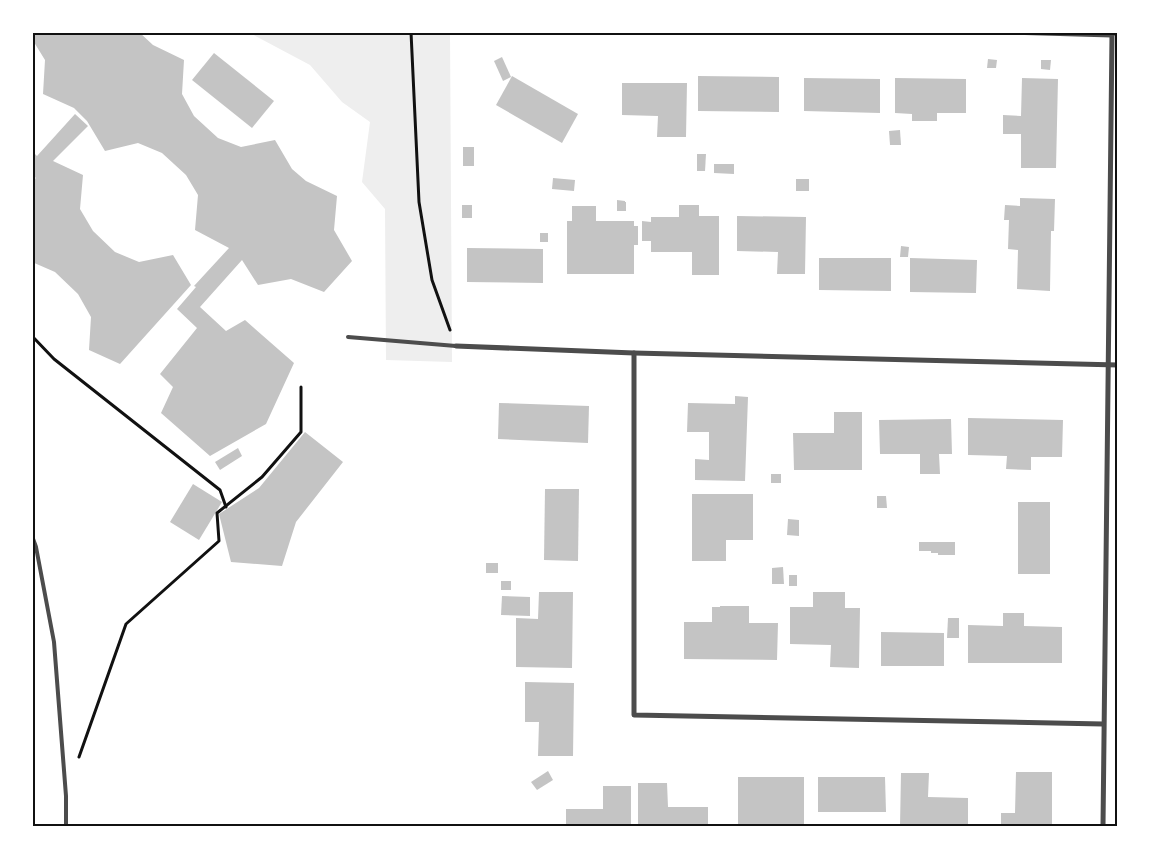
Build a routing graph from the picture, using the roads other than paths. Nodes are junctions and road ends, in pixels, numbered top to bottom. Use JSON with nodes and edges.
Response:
{"nodes":[{"id":1,"x":1008,"y":32,"type":"edge"},
{"id":2,"x":1113,"y":34,"type":"edge"},
{"id":3,"x":348,"y":338,"type":"dead end"},
{"id":4,"x":456,"y":346,"type":"joint"},
{"id":5,"x":634,"y":353,"type":"junction"},
{"id":6,"x":1108,"y":364,"type":"junction"},
{"id":7,"x":1118,"y":365,"type":"edge"},
{"id":8,"x":32,"y":536,"type":"edge"},
{"id":9,"x":1104,"y":724,"type":"junction"},
{"id":10,"x":66,"y":826,"type":"edge"},
{"id":11,"x":1103,"y":826,"type":"edge"}],
"edges":[{"from":1,"to":2,"type":"street"},
{"from":2,"to":6,"type":"street"},
{"from":3,"to":4,"type":"lane"},
{"from":4,"to":5,"type":"street"},
{"from":5,"to":6,"type":"street"},
{"from":5,"to":9,"type":"street"},
{"from":6,"to":7,"type":"street"},
{"from":6,"to":9,"type":"street"},
{"from":8,"to":10,"type":"lane"},
{"from":9,"to":11,"type":"street"}]}
